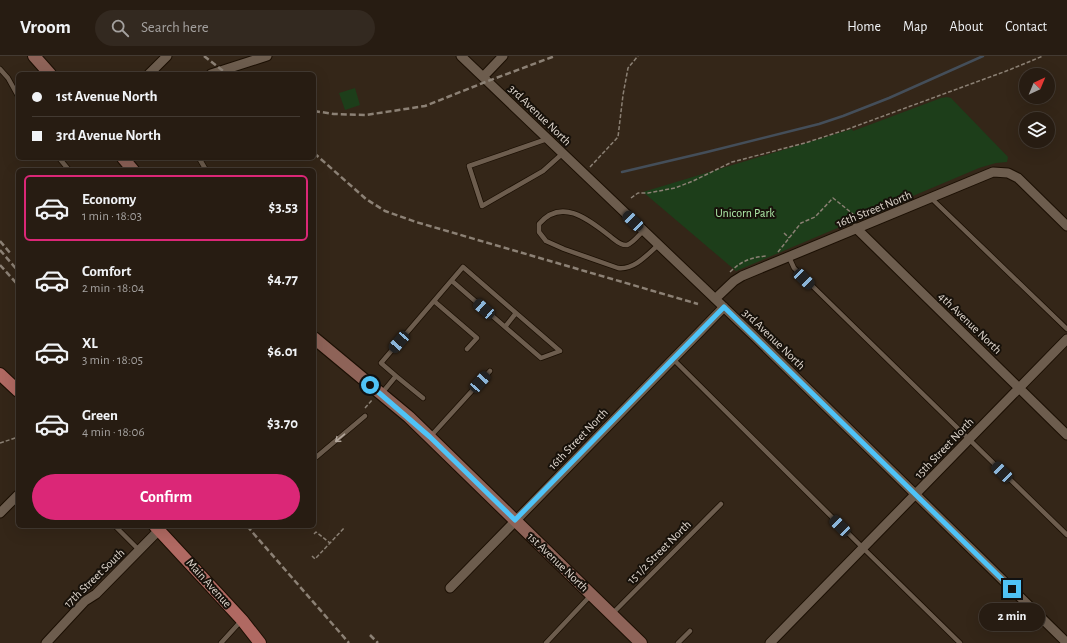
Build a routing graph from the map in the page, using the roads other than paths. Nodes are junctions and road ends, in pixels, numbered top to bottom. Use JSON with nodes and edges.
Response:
{"nodes":[{"id":1,"x":34,"y":56,"type":"edge"},
{"id":2,"x":167,"y":56,"type":"edge"},
{"id":3,"x":267,"y":56,"type":"edge"},
{"id":4,"x":461,"y":56,"type":"edge"},
{"id":5,"x":503,"y":56,"type":"edge"},
{"id":6,"x":0,"y":69,"type":"edge"},
{"id":7,"x":48,"y":72,"type":"edge"},
{"id":8,"x":151,"y":72,"type":"edge"},
{"id":9,"x":217,"y":72,"type":"edge"},
{"id":10,"x":483,"y":77,"type":"junction"},
{"id":11,"x":16,"y":92,"type":"edge"},
{"id":12,"x":547,"y":140,"type":"junction"},
{"id":13,"x":562,"y":154,"type":"junction"},
{"id":14,"x":61,"y":160,"type":"edge"},
{"id":15,"x":125,"y":160,"type":"edge"},
{"id":16,"x":67,"y":168,"type":"edge"},
{"id":17,"x":131,"y":168,"type":"edge"},
{"id":18,"x":931,"y":198,"type":"junction"},
{"id":19,"x":1067,"y":226,"type":"edge"},
{"id":20,"x":856,"y":228,"type":"junction"},
{"id":21,"x":643,"y":231,"type":"junction"},
{"id":22,"x":658,"y":245,"type":"junction"},
{"id":23,"x":789,"y":257,"type":"junction"},
{"id":24,"x":452,"y":281,"type":"junction"},
{"id":25,"x":715,"y":299,"type":"junction"},
{"id":26,"x":434,"y":301,"type":"junction"},
{"id":27,"x":724,"y":307,"type":"junction"},
{"id":28,"x":516,"y":313,"type":"junction"},
{"id":29,"x":505,"y":327,"type":"junction"},
{"id":30,"x":1067,"y":329,"type":"edge"},
{"id":31,"x":1067,"y":339,"type":"edge"},
{"id":32,"x":316,"y":340,"type":"edge"},
{"id":33,"x":467,"y":349,"type":"dead end"},
{"id":34,"x":673,"y":359,"type":"junction"},
{"id":35,"x":490,"y":371,"type":"dead end"},
{"id":36,"x":0,"y":374,"type":"edge"},
{"id":37,"x":396,"y":376,"type":"junction"},
{"id":38,"x":1019,"y":388,"type":"junction"},
{"id":39,"x":16,"y":390,"type":"edge"},
{"id":40,"x":377,"y":397,"type":"junction"},
{"id":41,"x":423,"y":398,"type":"dead end"},
{"id":42,"x":365,"y":416,"type":"dead end"},
{"id":43,"x":1067,"y":435,"type":"edge"},
{"id":44,"x":430,"y":437,"type":"junction"},
{"id":45,"x":969,"y":440,"type":"junction"},
{"id":46,"x":316,"y":457,"type":"edge"},
{"id":47,"x":916,"y":494,"type":"junction"},
{"id":48,"x":16,"y":497,"type":"edge"},
{"id":49,"x":721,"y":504,"type":"dead end"},
{"id":50,"x":0,"y":513,"type":"edge"},
{"id":51,"x":515,"y":520,"type":"junction"},
{"id":52,"x":117,"y":528,"type":"edge"},
{"id":53,"x":157,"y":528,"type":"edge"},
{"id":54,"x":1067,"y":536,"type":"edge"},
{"id":55,"x":863,"y":548,"type":"junction"},
{"id":56,"x":140,"y":550,"type":"junction"},
{"id":57,"x":450,"y":588,"type":"dead end"},
{"id":58,"x":591,"y":595,"type":"junction"},
{"id":59,"x":611,"y":614,"type":"junction"},
{"id":60,"x":242,"y":620,"type":"junction"},
{"id":61,"x":690,"y":631,"type":"dead end"},
{"id":62,"x":46,"y":643,"type":"edge"},
{"id":63,"x":221,"y":643,"type":"edge"},
{"id":64,"x":260,"y":643,"type":"edge"},
{"id":65,"x":546,"y":643,"type":"edge"},
{"id":66,"x":641,"y":643,"type":"edge"},
{"id":67,"x":678,"y":643,"type":"edge"},
{"id":68,"x":770,"y":643,"type":"edge"},
{"id":69,"x":960,"y":643,"type":"edge"},
{"id":70,"x":1067,"y":643,"type":"edge"}],
"edges":[{"from":1,"to":7,"type":"street"},
{"from":2,"to":8,"type":"street"},
{"from":3,"to":9,"type":"street"},
{"from":4,"to":10,"type":"street","name":"3rd Avenue North"},
{"from":5,"to":10,"type":"street"},
{"from":6,"to":11,"type":"lane"},
{"from":10,"to":12,"type":"street","name":"3rd Avenue North"},
{"from":12,"to":13,"type":"street","name":"3rd Avenue North"},
{"from":12,"to":13,"type":"lane"},
{"from":13,"to":21,"type":"street","name":"3rd Avenue North"},
{"from":14,"to":16,"type":"lane"},
{"from":15,"to":17,"type":"street"},
{"from":18,"to":19,"type":"street","name":"16th Street North"},
{"from":18,"to":20,"type":"street","name":"16th Street North"},
{"from":18,"to":30,"type":"lane"},
{"from":20,"to":23,"type":"street","name":"16th Street North"},
{"from":20,"to":38,"type":"street","name":"4th Avenue North"},
{"from":21,"to":22,"type":"street","name":"3rd Avenue North"},
{"from":21,"to":22,"type":"lane"},
{"from":22,"to":25,"type":"street","name":"3rd Avenue North"},
{"from":23,"to":25,"type":"street","name":"16th Street North"},
{"from":23,"to":45,"type":"lane"},
{"from":24,"to":26,"type":"lane"},
{"from":24,"to":28,"type":"lane"},
{"from":24,"to":29,"type":"lane"},
{"from":25,"to":27,"type":"street","name":"3rd Avenue North"},
{"from":26,"to":33,"type":"lane"},
{"from":26,"to":37,"type":"lane"},
{"from":27,"to":34,"type":"street","name":"16th Street North"},
{"from":27,"to":47,"type":"street","name":"3rd Avenue North"},
{"from":28,"to":29,"type":"lane"},
{"from":28,"to":29,"type":"lane"},
{"from":31,"to":38,"type":"street","name":"15th Street North"},
{"from":32,"to":40,"type":"street","name":"1st Avenue North"},
{"from":34,"to":51,"type":"street","name":"16th Street North"},
{"from":34,"to":55,"type":"lane"},
{"from":35,"to":44,"type":"lane"},
{"from":36,"to":39,"type":"main road"},
{"from":37,"to":40,"type":"lane"},
{"from":37,"to":41,"type":"lane"},
{"from":38,"to":43,"type":"street","name":"4th Avenue North"},
{"from":38,"to":45,"type":"street","name":"15th Street North"},
{"from":40,"to":44,"type":"street","name":"1st Avenue North"},
{"from":42,"to":46,"type":"lane","one_way":true},
{"from":44,"to":51,"type":"street","name":"1st Avenue North"},
{"from":45,"to":47,"type":"street","name":"15th Street North"},
{"from":45,"to":54,"type":"lane"},
{"from":47,"to":55,"type":"street","name":"15th Street North"},
{"from":47,"to":70,"type":"street","name":"3rd Avenue North"},
{"from":48,"to":50,"type":"street"},
{"from":49,"to":59,"type":"lane","name":"15 1/2 Street North"},
{"from":51,"to":57,"type":"street","name":"16th Street North"},
{"from":51,"to":58,"type":"street","name":"1st Avenue North"},
{"from":52,"to":56,"type":"lane"},
{"from":53,"to":56,"type":"street","name":"17th Street South"},
{"from":53,"to":60,"type":"main road","name":"Main Avenue"},
{"from":55,"to":68,"type":"street","name":"15th Street North"},
{"from":55,"to":69,"type":"lane"},
{"from":56,"to":62,"type":"street","name":"17th Street South"},
{"from":58,"to":59,"type":"street","name":"1st Avenue North"},
{"from":58,"to":65,"type":"lane"},
{"from":59,"to":66,"type":"street","name":"1st Avenue North"},
{"from":60,"to":63,"type":"lane"},
{"from":60,"to":64,"type":"main road","name":"Main Avenue"},
{"from":61,"to":67,"type":"lane"}]}
